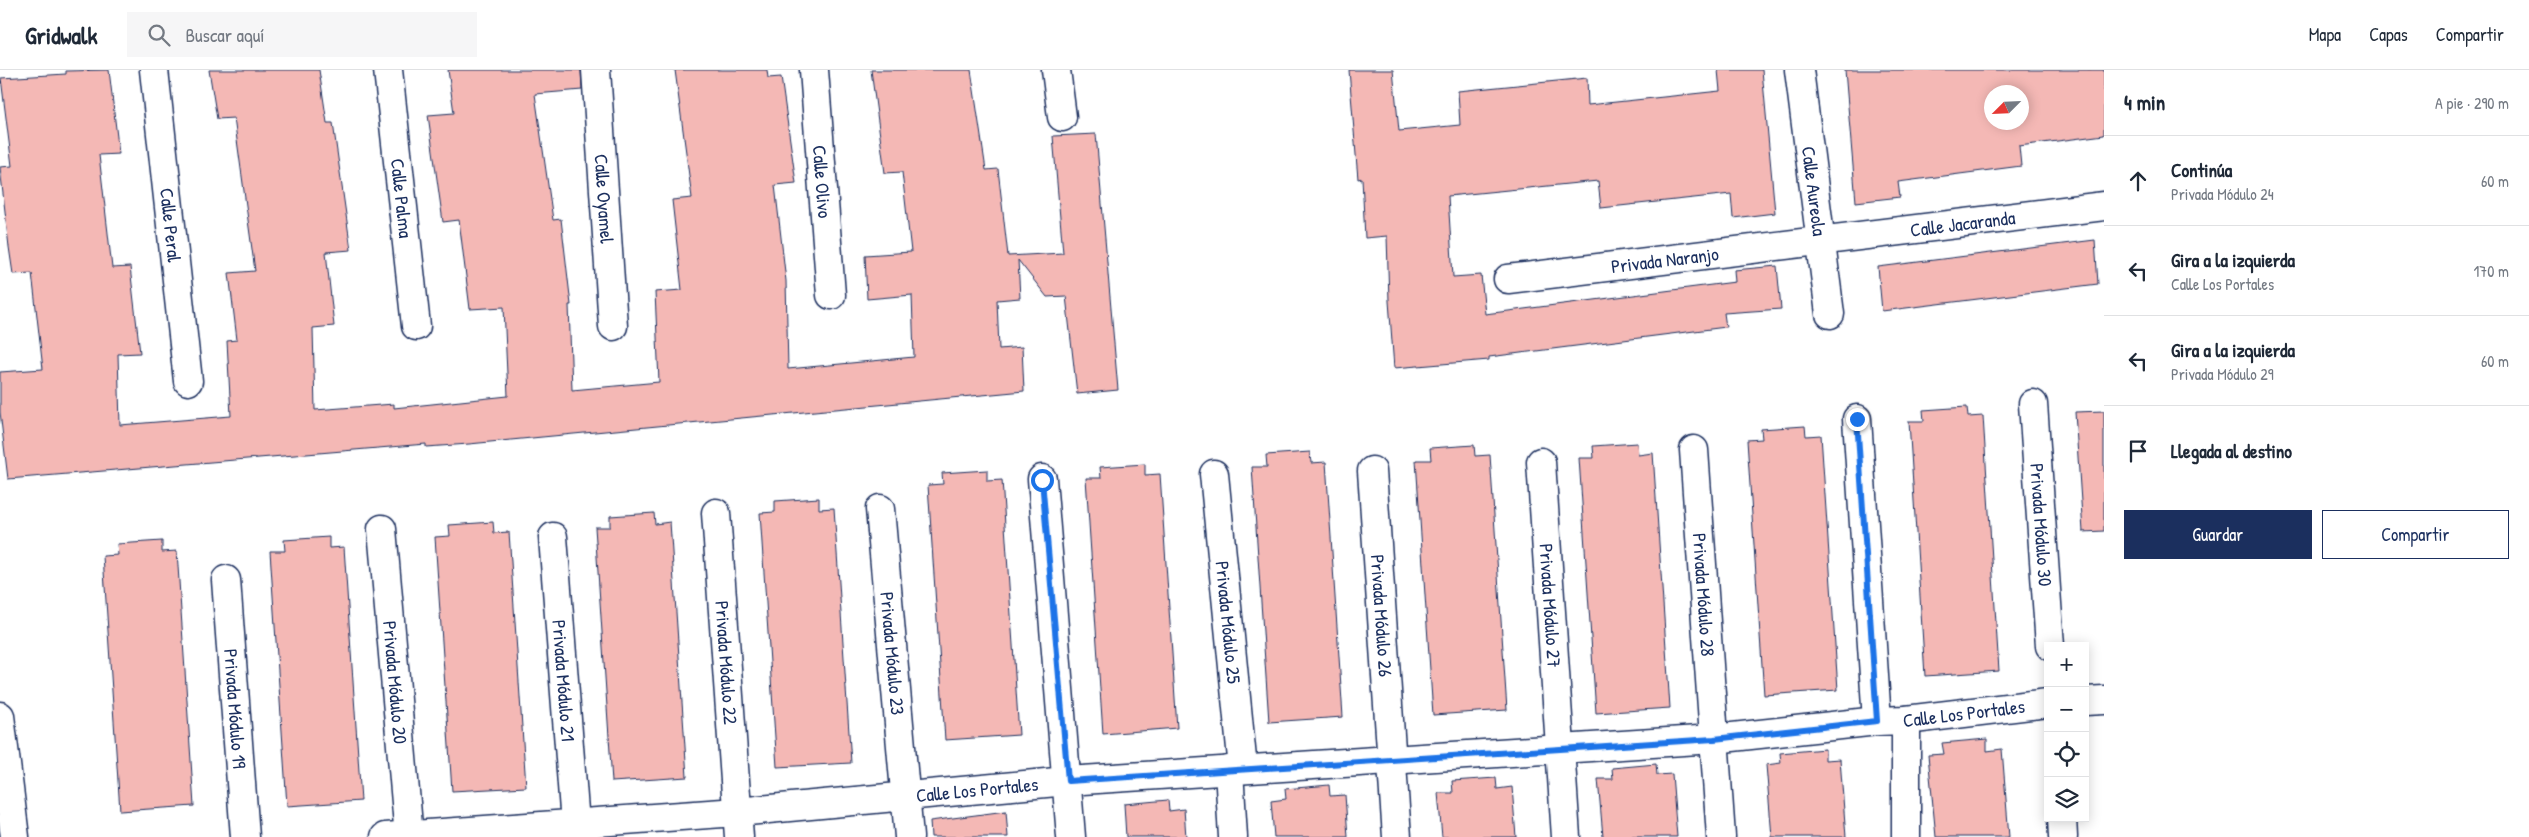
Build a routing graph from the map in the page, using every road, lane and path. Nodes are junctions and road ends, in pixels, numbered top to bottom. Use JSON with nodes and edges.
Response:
{"nodes":[{"id":1,"x":154,"y":70,"type":"edge"},
{"id":2,"x":388,"y":70,"type":"edge"},
{"id":3,"x":596,"y":70,"type":"edge"},
{"id":4,"x":814,"y":70,"type":"edge"},
{"id":5,"x":1056,"y":70,"type":"edge"},
{"id":6,"x":1799,"y":70,"type":"edge"},
{"id":7,"x":1062,"y":117,"type":"dead end"},
{"id":8,"x":2104,"y":206,"type":"edge"},
{"id":9,"x":1820,"y":241,"type":"junction"},
{"id":10,"x":1508,"y":279,"type":"dead end"},
{"id":11,"x":831,"y":295,"type":"dead end"},
{"id":12,"x":1830,"y":314,"type":"dead end"},
{"id":13,"x":416,"y":326,"type":"dead end"},
{"id":14,"x":613,"y":326,"type":"dead end"},
{"id":15,"x":188,"y":381,"type":"dead end"},
{"id":16,"x":2033,"y":404,"type":"dead end"},
{"id":17,"x":1857,"y":419,"type":"dead end"},
{"id":18,"x":1694,"y":450,"type":"dead end"},
{"id":19,"x":1540,"y":462,"type":"dead end"},
{"id":20,"x":1372,"y":472,"type":"dead end"},
{"id":21,"x":1214,"y":474,"type":"dead end"},
{"id":22,"x":1042,"y":480,"type":"dead end"},
{"id":23,"x":880,"y":509,"type":"dead end"},
{"id":24,"x":716,"y":513,"type":"dead end"},
{"id":25,"x":382,"y":529,"type":"dead end"},
{"id":26,"x":553,"y":537,"type":"dead end"},
{"id":27,"x":226,"y":580,"type":"dead end"},
{"id":28,"x":2050,"y":642,"type":"edge"},
{"id":29,"x":2104,"y":700,"type":"edge"},
{"id":30,"x":2089,"y":701,"type":"edge"},
{"id":31,"x":2044,"y":704,"type":"edge"},
{"id":32,"x":0,"y":716,"type":"edge"},
{"id":33,"x":1906,"y":720,"type":"junction"},
{"id":34,"x":1877,"y":721,"type":"junction"},
{"id":35,"x":1714,"y":739,"type":"junction"},
{"id":36,"x":1560,"y":749,"type":"junction"},
{"id":37,"x":1392,"y":760,"type":"junction"},
{"id":38,"x":1236,"y":769,"type":"junction"},
{"id":39,"x":1068,"y":781,"type":"junction"},
{"id":40,"x":907,"y":797,"type":"junction"},
{"id":41,"x":2062,"y":822,"type":"edge"},
{"id":42,"x":738,"y":824,"type":"edge"},
{"id":43,"x":576,"y":830,"type":"edge"},
{"id":44,"x":15,"y":837,"type":"edge"},
{"id":45,"x":245,"y":837,"type":"edge"},
{"id":46,"x":401,"y":837,"type":"edge"},
{"id":47,"x":910,"y":837,"type":"edge"},
{"id":48,"x":1071,"y":837,"type":"edge"},
{"id":49,"x":1233,"y":837,"type":"edge"},
{"id":50,"x":1397,"y":837,"type":"edge"},
{"id":51,"x":1566,"y":837,"type":"edge"},
{"id":52,"x":1721,"y":837,"type":"edge"},
{"id":53,"x":1906,"y":837,"type":"edge"},
{"id":54,"x":2063,"y":837,"type":"edge"}],
"edges":[{"from":1,"to":15,"type":"street","name":"Calle Peral"},
{"from":2,"to":13,"type":"street","name":"Calle Palma"},
{"from":3,"to":14,"type":"street","name":"Calle Oyamel"},
{"from":4,"to":11,"type":"street","name":"Calle Olivo"},
{"from":5,"to":7,"type":"street"},
{"from":6,"to":9,"type":"street","name":"Calle Aureola"},
{"from":8,"to":9,"type":"street","name":"Calle Jacaranda"},
{"from":9,"to":10,"type":"street","name":"Privada Naranjo"},
{"from":9,"to":12,"type":"street","name":"Calle Aureola"},
{"from":16,"to":28,"type":"street","name":"Privada Módulo 30"},
{"from":17,"to":34,"type":"street"},
{"from":18,"to":35,"type":"street","name":"Privada Módulo 28"},
{"from":19,"to":36,"type":"street","name":"Privada Módulo 27"},
{"from":20,"to":37,"type":"street","name":"Privada Módulo 26"},
{"from":21,"to":38,"type":"street","name":"Privada Módulo 25"},
{"from":22,"to":39,"type":"street"},
{"from":23,"to":40,"type":"street","name":"Privada Módulo 23"},
{"from":24,"to":42,"type":"street","name":"Privada Módulo 22"},
{"from":25,"to":46,"type":"street","name":"Privada Módulo 20"},
{"from":26,"to":43,"type":"street","name":"Privada Módulo 21"},
{"from":27,"to":45,"type":"street","name":"Privada Módulo 19"},
{"from":29,"to":30,"type":"street"},
{"from":31,"to":33,"type":"street","name":"Calle Los Portales"},
{"from":32,"to":44,"type":"street"},
{"from":33,"to":34,"type":"street","name":"Calle Los Portales"},
{"from":33,"to":53,"type":"street"},
{"from":34,"to":35,"type":"street","name":"Calle Los Portales"},
{"from":35,"to":36,"type":"street","name":"Calle Los Portales"},
{"from":35,"to":52,"type":"street","name":"Privada Módulo 28"},
{"from":36,"to":37,"type":"street","name":"Calle Los Portales"},
{"from":36,"to":51,"type":"street","name":"Privada Módulo 27"},
{"from":37,"to":38,"type":"street","name":"Calle Los Portales"},
{"from":37,"to":50,"type":"street","name":"Privada Módulo 26"},
{"from":38,"to":39,"type":"street","name":"Calle Los Portales"},
{"from":38,"to":49,"type":"street","name":"Privada Módulo 25"},
{"from":39,"to":40,"type":"street","name":"Calle Los Portales"},
{"from":39,"to":48,"type":"street"},
{"from":40,"to":42,"type":"street","name":"Calle Los Portales"},
{"from":40,"to":47,"type":"street","name":"Privada Módulo 23"},
{"from":41,"to":54,"type":"street"},
{"from":42,"to":43,"type":"street","name":"Calle Los Portales"},
{"from":43,"to":46,"type":"street","name":"Calle Los Portales"}]}
